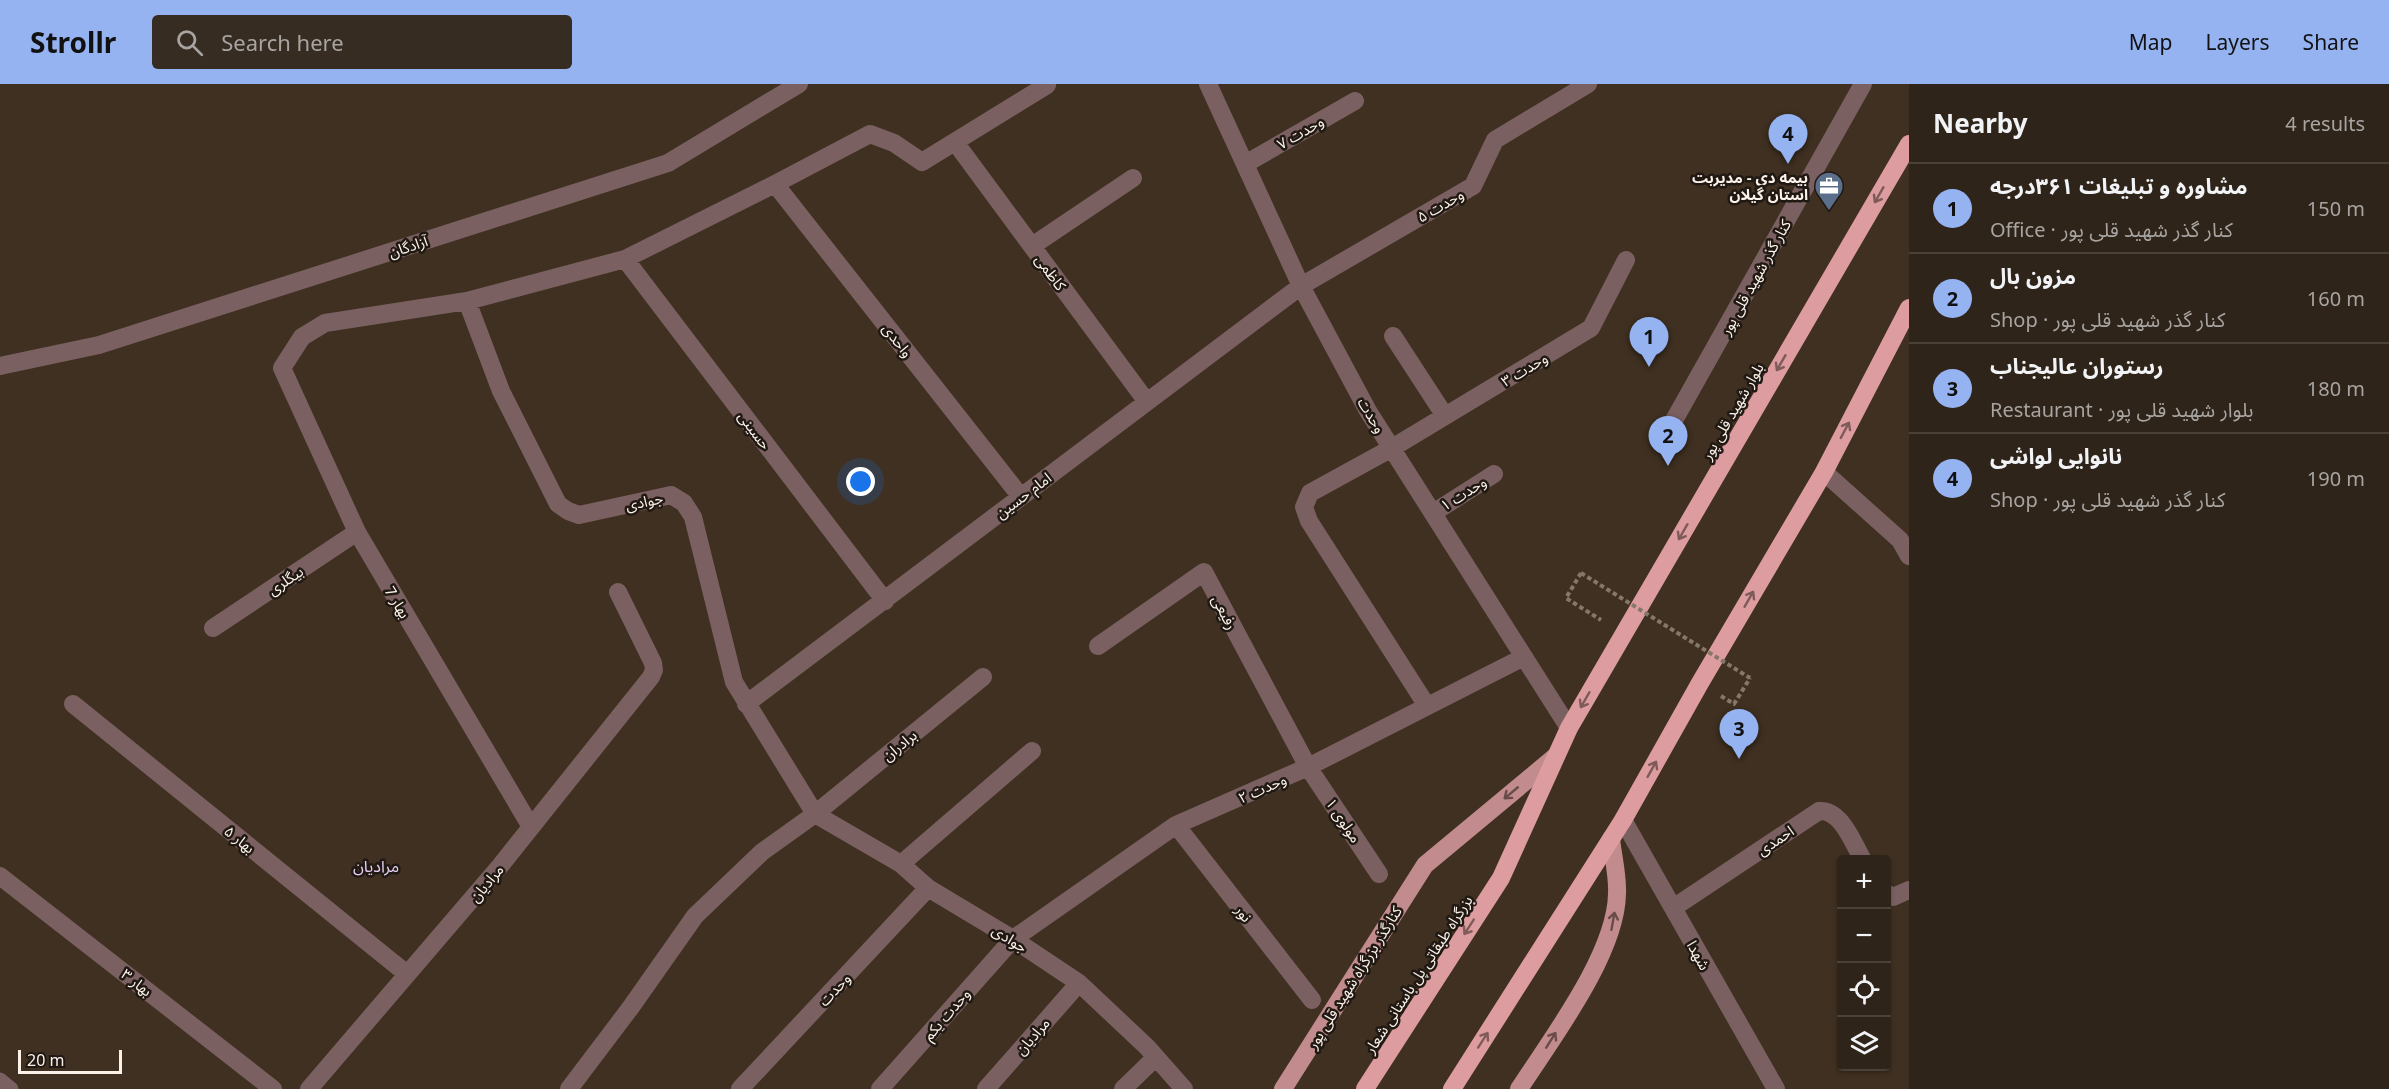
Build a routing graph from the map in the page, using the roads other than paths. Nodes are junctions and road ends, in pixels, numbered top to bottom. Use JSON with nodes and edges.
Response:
{"nodes":[{"id":1,"x":800,"y":84,"type":"edge"},
{"id":2,"x":1047,"y":84,"type":"edge"},
{"id":3,"x":1588,"y":84,"type":"edge"},
{"id":4,"x":1863,"y":84,"type":"edge"},
{"id":5,"x":1215,"y":86,"type":"edge"},
{"id":6,"x":1355,"y":101,"type":"dead end"},
{"id":7,"x":955,"y":142,"type":"junction"},
{"id":8,"x":1909,"y":144,"type":"edge"},
{"id":9,"x":1245,"y":164,"type":"junction"},
{"id":10,"x":1133,"y":178,"type":"dead end"},
{"id":11,"x":775,"y":184,"type":"junction"},
{"id":12,"x":1032,"y":246,"type":"junction"},
{"id":13,"x":626,"y":258,"type":"junction"},
{"id":14,"x":1626,"y":260,"type":"dead end"},
{"id":15,"x":1301,"y":286,"type":"junction"},
{"id":16,"x":467,"y":301,"type":"junction"},
{"id":17,"x":1909,"y":308,"type":"edge"},
{"id":18,"x":1393,"y":336,"type":"dead end"},
{"id":19,"x":0,"y":366,"type":"edge"},
{"id":20,"x":1147,"y":402,"type":"junction"},
{"id":21,"x":1445,"y":416,"type":"junction"},
{"id":22,"x":1664,"y":438,"type":"dead end"},
{"id":23,"x":1392,"y":448,"type":"junction"},
{"id":24,"x":1824,"y":471,"type":"junction"},
{"id":25,"x":1494,"y":474,"type":"dead end"},
{"id":26,"x":1020,"y":497,"type":"junction"},
{"id":27,"x":1433,"y":513,"type":"junction"},
{"id":28,"x":357,"y":532,"type":"junction"},
{"id":29,"x":1909,"y":556,"type":"edge"},
{"id":30,"x":618,"y":592,"type":"dead end"},
{"id":31,"x":885,"y":601,"type":"junction"},
{"id":32,"x":213,"y":628,"type":"dead end"},
{"id":33,"x":1098,"y":646,"type":"dead end"},
{"id":34,"x":1524,"y":657,"type":"junction"},
{"id":35,"x":983,"y":677,"type":"dead end"},
{"id":36,"x":73,"y":704,"type":"dead end"},
{"id":37,"x":746,"y":704,"type":"junction"},
{"id":38,"x":1427,"y":706,"type":"junction"},
{"id":39,"x":1569,"y":728,"type":"junction"},
{"id":40,"x":1032,"y":751,"type":"dead end"},
{"id":41,"x":1556,"y":756,"type":"junction"},
{"id":42,"x":1308,"y":767,"type":"junction"},
{"id":43,"x":815,"y":814,"type":"junction"},
{"id":44,"x":1623,"y":820,"type":"junction"},
{"id":45,"x":1176,"y":825,"type":"junction"},
{"id":46,"x":531,"y":827,"type":"junction"},
{"id":47,"x":1611,"y":839,"type":"junction"},
{"id":48,"x":1860,"y":855,"type":"edge"},
{"id":49,"x":901,"y":864,"type":"junction"},
{"id":50,"x":1379,"y":874,"type":"dead end"},
{"id":51,"x":0,"y":876,"type":"edge"},
{"id":52,"x":928,"y":888,"type":"junction"},
{"id":53,"x":1909,"y":890,"type":"edge"},
{"id":54,"x":1891,"y":896,"type":"edge"},
{"id":55,"x":1673,"y":908,"type":"junction"},
{"id":56,"x":1013,"y":939,"type":"junction"},
{"id":57,"x":407,"y":974,"type":"junction"},
{"id":58,"x":1079,"y":982,"type":"junction"},
{"id":59,"x":1312,"y":1000,"type":"dead end"},
{"id":60,"x":1156,"y":1058,"type":"junction"},
{"id":61,"x":0,"y":1080,"type":"edge"},
{"id":62,"x":11,"y":1089,"type":"edge"},
{"id":63,"x":273,"y":1089,"type":"edge"},
{"id":64,"x":309,"y":1089,"type":"edge"},
{"id":65,"x":569,"y":1089,"type":"edge"},
{"id":66,"x":740,"y":1089,"type":"edge"},
{"id":67,"x":880,"y":1089,"type":"edge"},
{"id":68,"x":986,"y":1089,"type":"edge"},
{"id":69,"x":1123,"y":1089,"type":"edge"},
{"id":70,"x":1184,"y":1089,"type":"edge"},
{"id":71,"x":1283,"y":1089,"type":"edge"},
{"id":72,"x":1365,"y":1089,"type":"edge"},
{"id":73,"x":1452,"y":1089,"type":"edge"},
{"id":74,"x":1520,"y":1089,"type":"edge"},
{"id":75,"x":1776,"y":1089,"type":"edge"}],
"edges":[{"from":1,"to":19,"type":"street","name":"آزادگان"},
{"from":2,"to":7,"type":"street"},
{"from":3,"to":15,"type":"street","name":"وحدت ۵"},
{"from":4,"to":22,"type":"street","name":"کنار گذر شهید قلی پور"},
{"from":5,"to":9,"type":"street","name":"وحدت"},
{"from":6,"to":9,"type":"street","name":"وحدت ۷"},
{"from":7,"to":11,"type":"street"},
{"from":7,"to":12,"type":"street","name":"کاظمی"},
{"from":8,"to":39,"type":"highway","name":"بلوار شهید قلی پور","one_way":true},
{"from":9,"to":15,"type":"street","name":"وحدت"},
{"from":10,"to":12,"type":"street"},
{"from":11,"to":13,"type":"street"},
{"from":11,"to":26,"type":"street","name":"واحدی"},
{"from":12,"to":20,"type":"street","name":"کاظمی"},
{"from":13,"to":16,"type":"street"},
{"from":13,"to":31,"type":"street","name":"حسینی"},
{"from":14,"to":21,"type":"street","name":"وحدت ۳"},
{"from":15,"to":20,"type":"street","name":"امام حسین"},
{"from":15,"to":23,"type":"street","name":"وحدت"},
{"from":16,"to":28,"type":"street","name":"بهار 7"},
{"from":16,"to":37,"type":"street","name":"جوادی"},
{"from":24,"to":17,"type":"highway","one_way":true},
{"from":18,"to":21,"type":"street"},
{"from":20,"to":26,"type":"street","name":"امام حسین"},
{"from":21,"to":23,"type":"street","name":"وحدت ۳"},
{"from":23,"to":27,"type":"street","name":"وحدت"},
{"from":23,"to":38,"type":"street","name":"وحدت ۳"},
{"from":24,"to":29,"type":"street"},
{"from":44,"to":24,"type":"highway","one_way":true},
{"from":25,"to":27,"type":"street","name":"وحدت ۱"},
{"from":26,"to":31,"type":"street","name":"امام حسین"},
{"from":27,"to":34,"type":"street","name":"وحدت"},
{"from":28,"to":32,"type":"street","name":"بیگلری"},
{"from":28,"to":46,"type":"street","name":"بهار 7"},
{"from":30,"to":46,"type":"street","name":"مرادیان"},
{"from":31,"to":37,"type":"street","name":"امام حسین"},
{"from":33,"to":42,"type":"street","name":"رفیعی"},
{"from":34,"to":38,"type":"street","name":"وحدت ۲"},
{"from":34,"to":39,"type":"street","name":"وحدت"},
{"from":35,"to":43,"type":"street","name":"برادران"},
{"from":36,"to":57,"type":"street","name":"بهار ۵"},
{"from":37,"to":43,"type":"street","name":"جوادی"},
{"from":38,"to":42,"type":"street","name":"وحدت ۲"},
{"from":39,"to":41,"type":"highway","name":"بلوار شهید قلی پور"},
{"from":40,"to":49,"type":"street"},
{"from":41,"to":71,"type":"main road","name":"کنارگذر بزرگراه شهید قلی پور","one_way":true},
{"from":41,"to":72,"type":"highway","name":"بزرگراه طبقاتی پل باستانی شعار","one_way":true},
{"from":42,"to":45,"type":"street","name":"وحدت ۲"},
{"from":42,"to":50,"type":"street","name":"مولوی ۱"},
{"from":43,"to":49,"type":"street","name":"جوادی"},
{"from":43,"to":65,"type":"street"},
{"from":44,"to":47,"type":"highway"},
{"from":44,"to":55,"type":"street","name":"شهدا"},
{"from":45,"to":56,"type":"street","name":"وحدت ۲"},
{"from":45,"to":59,"type":"street","name":"نور"},
{"from":46,"to":57,"type":"street","name":"مرادیان"},
{"from":73,"to":47,"type":"highway","one_way":true},
{"from":74,"to":47,"type":"main road","one_way":true},
{"from":48,"to":55,"type":"street","name":"احمدی"},
{"from":49,"to":52,"type":"street","name":"جوادی"},
{"from":51,"to":63,"type":"street","name":"بهار ۳"},
{"from":52,"to":56,"type":"street","name":"جوادی"},
{"from":52,"to":66,"type":"street","name":"وحدت"},
{"from":53,"to":54,"type":"street"},
{"from":55,"to":75,"type":"street","name":"شهدا"},
{"from":56,"to":58,"type":"street","name":"جوادی"},
{"from":56,"to":67,"type":"street","name":"وحدت یکم"},
{"from":57,"to":64,"type":"street","name":"مرادیان"},
{"from":58,"to":60,"type":"street","name":"جوادی"},
{"from":58,"to":68,"type":"street","name":"مرادیان"},
{"from":60,"to":69,"type":"street"},
{"from":60,"to":70,"type":"street","name":"جوادی"},
{"from":61,"to":62,"type":"lane"}]}
